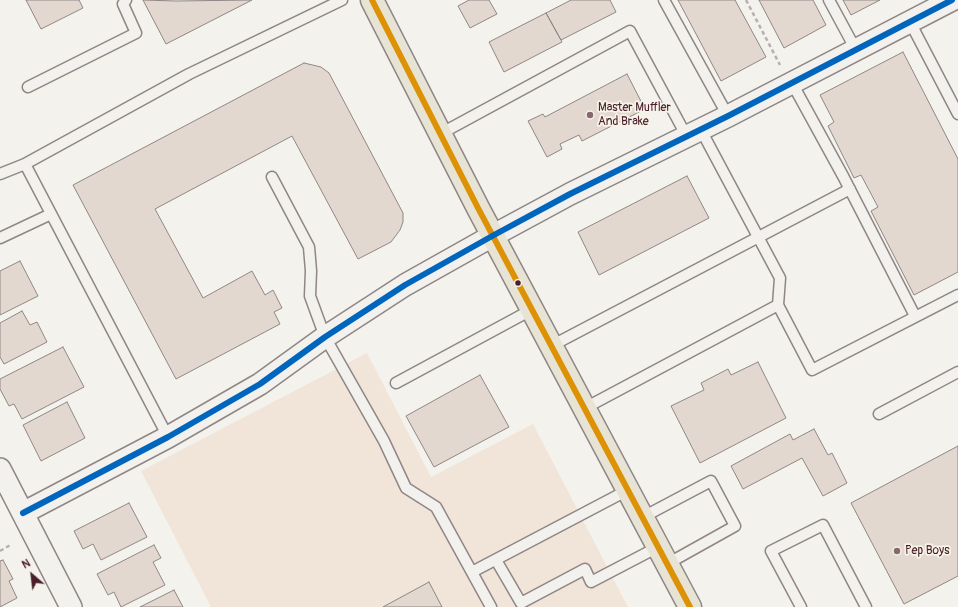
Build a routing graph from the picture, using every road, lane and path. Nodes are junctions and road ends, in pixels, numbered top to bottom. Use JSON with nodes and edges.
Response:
{"nodes":[{"id":1,"x":126,"y":0,"type":"edge"},
{"id":2,"x":342,"y":0,"type":"edge"},
{"id":3,"x":664,"y":0,"type":"edge"},
{"id":4,"x":746,"y":0,"type":"edge"},
{"id":5,"x":830,"y":0,"type":"edge"},
{"id":6,"x":952,"y":0,"type":"edge"},
{"id":7,"x":374,"y":1,"type":"edge"},
{"id":8,"x":910,"y":22,"type":"junction"},
{"id":9,"x":856,"y":50,"type":"junction"},
{"id":10,"x":780,"y":65,"type":"dead end"},
{"id":11,"x":792,"y":83,"type":"junction"},
{"id":12,"x":28,"y":87,"type":"dead end"},
{"id":13,"x":958,"y":114,"type":"edge"},
{"id":14,"x":728,"y":116,"type":"junction"},
{"id":15,"x":694,"y":133,"type":"junction"},
{"id":16,"x":440,"y":134,"type":"junction"},
{"id":17,"x":25,"y":164,"type":"junction"},
{"id":18,"x":0,"y":174,"type":"edge"},
{"id":19,"x":272,"y":177,"type":"dead end"},
{"id":20,"x":850,"y":189,"type":"junction"},
{"id":21,"x":51,"y":214,"type":"junction"},
{"id":22,"x":494,"y":236,"type":"junction"},
{"id":23,"x":758,"y":237,"type":"junction"},
{"id":24,"x":0,"y":238,"type":"edge"},
{"id":25,"x":958,"y":294,"type":"edge"},
{"id":26,"x":778,"y":305,"type":"junction"},
{"id":27,"x":533,"y":309,"type":"junction"},
{"id":28,"x":915,"y":316,"type":"junction"},
{"id":29,"x":325,"y":337,"type":"junction"},
{"id":30,"x":553,"y":345,"type":"junction"},
{"id":31,"x":958,"y":372,"type":"edge"},
{"id":32,"x":396,"y":383,"type":"dead end"},
{"id":33,"x":585,"y":408,"type":"junction"},
{"id":34,"x":879,"y":414,"type":"dead end"},
{"id":35,"x":168,"y":437,"type":"junction"},
{"id":36,"x":0,"y":469,"type":"edge"},
{"id":37,"x":628,"y":490,"type":"junction"},
{"id":38,"x":23,"y":513,"type":"junction"},
{"id":39,"x":643,"y":517,"type":"junction"},
{"id":40,"x":12,"y":544,"type":"dead end"},
{"id":41,"x":0,"y":550,"type":"edge"},
{"id":42,"x":663,"y":555,"type":"junction"},
{"id":43,"x":496,"y":560,"type":"junction"},
{"id":44,"x":472,"y":572,"type":"junction"},
{"id":45,"x":70,"y":607,"type":"edge"},
{"id":46,"x":491,"y":607,"type":"edge"},
{"id":47,"x":690,"y":607,"type":"edge"},
{"id":48,"x":801,"y":607,"type":"edge"},
{"id":49,"x":866,"y":607,"type":"edge"}],
"edges":[{"from":1,"to":12,"type":"lane"},
{"from":2,"to":17,"type":"lane"},
{"from":3,"to":14,"type":"lane"},
{"from":4,"to":10,"type":"path"},
{"from":5,"to":9,"type":"lane"},
{"from":6,"to":8,"type":"street"},
{"from":7,"to":16,"type":"main road"},
{"from":8,"to":9,"type":"street"},
{"from":8,"to":13,"type":"lane"},
{"from":9,"to":11,"type":"street"},
{"from":11,"to":14,"type":"street"},
{"from":11,"to":20,"type":"lane"},
{"from":14,"to":15,"type":"street"},
{"from":15,"to":16,"type":"lane"},
{"from":15,"to":22,"type":"street"},
{"from":15,"to":23,"type":"lane"},
{"from":16,"to":22,"type":"main road"},
{"from":17,"to":18,"type":"lane"},
{"from":17,"to":21,"type":"lane"},
{"from":19,"to":29,"type":"lane"},
{"from":20,"to":23,"type":"lane"},
{"from":20,"to":28,"type":"lane"},
{"from":21,"to":24,"type":"lane"},
{"from":21,"to":35,"type":"lane"},
{"from":22,"to":27,"type":"main road"},
{"from":22,"to":29,"type":"street"},
{"from":23,"to":26,"type":"lane"},
{"from":23,"to":30,"type":"lane"},
{"from":25,"to":28,"type":"lane"},
{"from":26,"to":28,"type":"lane"},
{"from":26,"to":33,"type":"lane"},
{"from":27,"to":30,"type":"main road"},
{"from":27,"to":32,"type":"lane"},
{"from":29,"to":35,"type":"street"},
{"from":29,"to":44,"type":"lane"},
{"from":30,"to":33,"type":"main road"},
{"from":31,"to":34,"type":"lane"},
{"from":33,"to":37,"type":"main road"},
{"from":35,"to":38,"type":"street"},
{"from":36,"to":38,"type":"street"},
{"from":37,"to":39,"type":"main road"},
{"from":37,"to":43,"type":"lane"},
{"from":38,"to":45,"type":"street"},
{"from":39,"to":42,"type":"main road"},
{"from":39,"to":42,"type":"lane"},
{"from":40,"to":41,"type":"path"},
{"from":42,"to":43,"type":"lane"},
{"from":42,"to":47,"type":"main road"},
{"from":43,"to":44,"type":"lane"},
{"from":44,"to":46,"type":"lane"},
{"from":48,"to":49,"type":"lane"}]}
